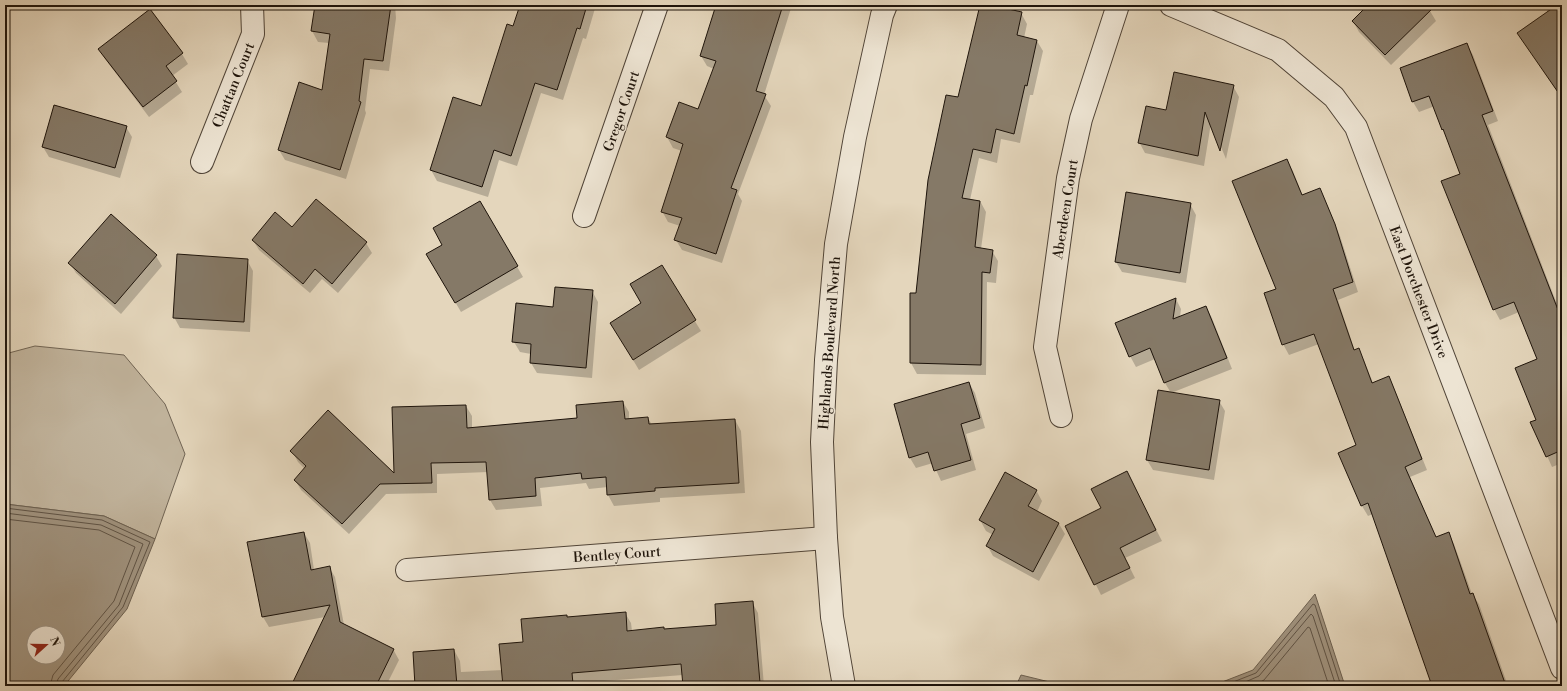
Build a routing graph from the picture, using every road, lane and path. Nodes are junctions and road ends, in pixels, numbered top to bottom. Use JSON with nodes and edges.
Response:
{"nodes":[{"id":1,"x":252,"y":5,"type":"edge"},
{"id":2,"x":657,"y":5,"type":"edge"},
{"id":3,"x":886,"y":5,"type":"edge"},
{"id":4,"x":1118,"y":5,"type":"edge"},
{"id":5,"x":1171,"y":5,"type":"edge"},
{"id":6,"x":202,"y":162,"type":"dead end"},
{"id":7,"x":584,"y":216,"type":"dead end"},
{"id":8,"x":1061,"y":416,"type":"dead end"},
{"id":9,"x":826,"y":538,"type":"junction"},
{"id":10,"x":407,"y":570,"type":"dead end"},
{"id":11,"x":1562,"y":668,"type":"edge"},
{"id":12,"x":844,"y":686,"type":"edge"}],
"edges":[{"from":1,"to":6,"type":"street","name":"Chattan Court"},
{"from":2,"to":7,"type":"street","name":"Gregor Court"},
{"from":3,"to":9,"type":"street","name":"Highlands Boulevard North"},
{"from":4,"to":8,"type":"street","name":"Aberdeen Court"},
{"from":5,"to":11,"type":"street","name":"East Dorchester Drive"},
{"from":9,"to":10,"type":"street","name":"Bentley Court"},
{"from":9,"to":12,"type":"street","name":"Highlands Boulevard North"}]}
